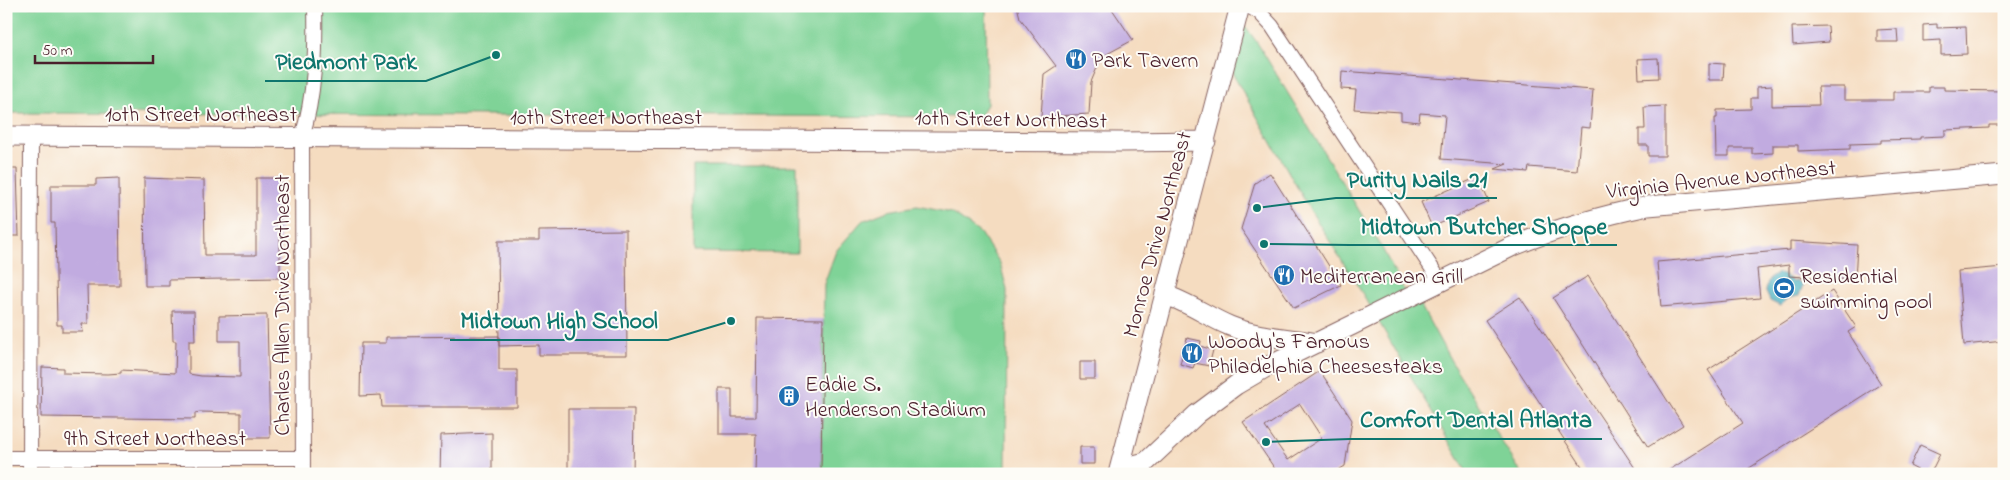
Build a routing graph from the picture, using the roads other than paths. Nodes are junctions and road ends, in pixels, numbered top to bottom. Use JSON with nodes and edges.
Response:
{"nodes":[{"id":1,"x":316,"y":6,"type":"edge"},
{"id":2,"x":1240,"y":6,"type":"edge"},
{"id":3,"x":1248,"y":6,"type":"edge"},
{"id":4,"x":6,"y":136,"type":"edge"},
{"id":5,"x":31,"y":136,"type":"junction"},
{"id":6,"x":302,"y":137,"type":"junction"},
{"id":7,"x":1206,"y":141,"type":"junction"},
{"id":8,"x":2004,"y":175,"type":"edge"},
{"id":9,"x":1441,"y":282,"type":"junction"},
{"id":10,"x":1165,"y":295,"type":"junction"},
{"id":11,"x":1317,"y":342,"type":"junction"},
{"id":12,"x":6,"y":458,"type":"edge"},
{"id":13,"x":30,"y":458,"type":"junction"},
{"id":14,"x":303,"y":458,"type":"junction"},
{"id":15,"x":1119,"y":468,"type":"edge"},
{"id":16,"x":30,"y":474,"type":"edge"},
{"id":17,"x":303,"y":474,"type":"edge"}],
"edges":[{"from":1,"to":6,"type":"street","name":"Charles Allen Drive Northeast"},
{"from":2,"to":7,"type":"main road","name":"Monroe Drive Northeast"},
{"from":3,"to":9,"type":"street"},
{"from":4,"to":5,"type":"main road","name":"10th Street Northeast"},
{"from":5,"to":6,"type":"main road","name":"10th Street Northeast"},
{"from":5,"to":13,"type":"street"},
{"from":6,"to":7,"type":"main road","name":"10th Street Northeast"},
{"from":6,"to":14,"type":"street","name":"Charles Allen Drive Northeast"},
{"from":7,"to":10,"type":"main road","name":"Monroe Drive Northeast"},
{"from":8,"to":9,"type":"main road","name":"Virginia Avenue Northeast"},
{"from":9,"to":11,"type":"main road","name":"Virginia Avenue Northeast"},
{"from":10,"to":11,"type":"main road"},
{"from":10,"to":15,"type":"main road","name":"Monroe Drive Northeast"},
{"from":11,"to":15,"type":"main road","name":"Virginia Avenue Northeast"},
{"from":12,"to":13,"type":"street","name":"9th Street Northeast"},
{"from":13,"to":14,"type":"street","name":"9th Street Northeast"},
{"from":13,"to":16,"type":"street"},
{"from":14,"to":17,"type":"street","name":"Charles Allen Drive Northeast"}]}
